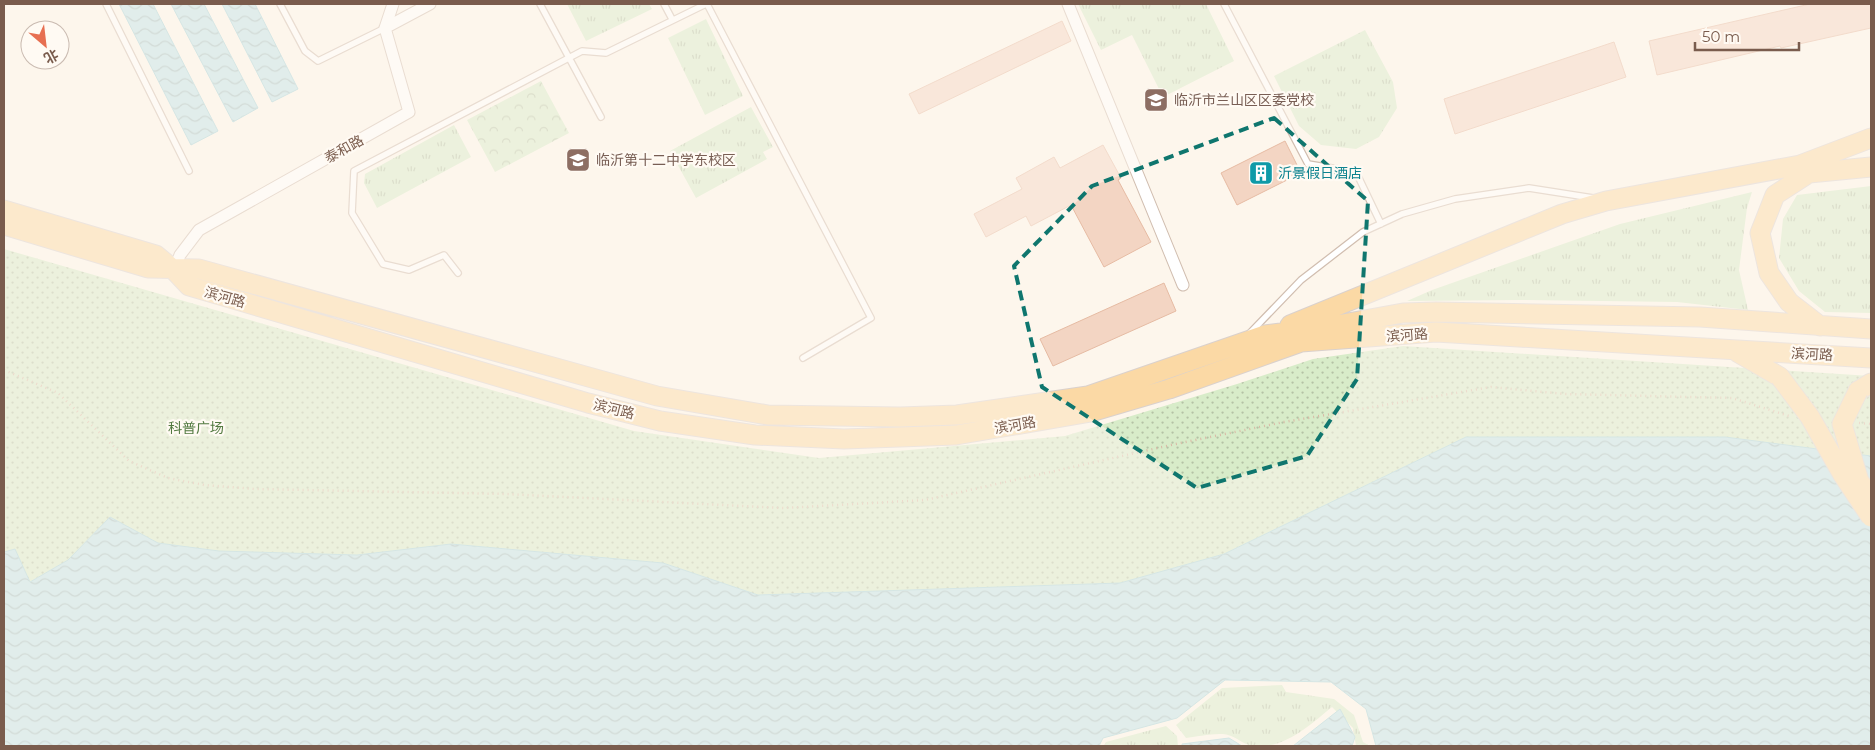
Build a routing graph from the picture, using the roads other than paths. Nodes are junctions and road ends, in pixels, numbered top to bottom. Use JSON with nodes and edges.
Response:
{"nodes":[{"id":1,"x":106,"y":4,"type":"edge"},
{"id":2,"x":280,"y":4,"type":"edge"},
{"id":3,"x":392,"y":4,"type":"edge"},
{"id":4,"x":430,"y":4,"type":"edge"},
{"id":5,"x":540,"y":4,"type":"edge"},
{"id":6,"x":664,"y":4,"type":"edge"},
{"id":7,"x":706,"y":4,"type":"edge"},
{"id":8,"x":1068,"y":4,"type":"edge"},
{"id":9,"x":1224,"y":4,"type":"edge"},
{"id":10,"x":672,"y":19,"type":"junction"},
{"id":11,"x":385,"y":28,"type":"junction"},
{"id":12,"x":570,"y":58,"type":"junction"},
{"id":13,"x":601,"y":117,"type":"dead end"},
{"id":14,"x":1871,"y":138,"type":"edge"},
{"id":15,"x":1871,"y":167,"type":"edge"},
{"id":16,"x":189,"y":171,"type":"dead end"},
{"id":17,"x":1606,"y":201,"type":"junction"},
{"id":18,"x":4,"y":210,"type":"edge"},
{"id":19,"x":1381,"y":224,"type":"junction"},
{"id":20,"x":4,"y":225,"type":"edge"},
{"id":21,"x":174,"y":270,"type":"junction"},
{"id":22,"x":458,"y":273,"type":"dead end"},
{"id":23,"x":1183,"y":285,"type":"dead end"},
{"id":24,"x":1820,"y":326,"type":"junction"},
{"id":25,"x":1871,"y":329,"type":"edge"},
{"id":26,"x":1265,"y":335,"type":"junction"},
{"id":27,"x":1244,"y":342,"type":"junction"},
{"id":28,"x":1734,"y":350,"type":"junction"},
{"id":29,"x":803,"y":358,"type":"dead end"},
{"id":30,"x":1871,"y":358,"type":"edge"},
{"id":31,"x":1864,"y":387,"type":"edge"},
{"id":32,"x":1871,"y":498,"type":"edge"},
{"id":33,"x":1871,"y":517,"type":"edge"}],
"edges":[{"from":1,"to":16,"type":"lane"},
{"from":2,"to":11,"type":"lane"},
{"from":3,"to":11,"type":"street"},
{"from":4,"to":11,"type":"street"},
{"from":5,"to":12,"type":"lane"},
{"from":6,"to":10,"type":"lane"},
{"from":7,"to":10,"type":"lane"},
{"from":7,"to":29,"type":"lane"},
{"from":8,"to":23,"type":"street"},
{"from":9,"to":19,"type":"lane"},
{"from":10,"to":12,"type":"lane"},
{"from":11,"to":21,"type":"street","name":"泰和路"},
{"from":12,"to":13,"type":"lane"},
{"from":12,"to":22,"type":"lane"},
{"from":14,"to":17,"type":"main road"},
{"from":15,"to":24,"type":"main road"},
{"from":17,"to":19,"type":"lane"},
{"from":17,"to":26,"type":"main road"},
{"from":18,"to":21,"type":"main road","name":"滨河路"},
{"from":19,"to":27,"type":"lane"},
{"from":20,"to":21,"type":"main road","name":"滨河路"},
{"from":21,"to":27,"type":"main road","name":"滨河路"},
{"from":21,"to":28,"type":"main road","name":"滨河路"},
{"from":24,"to":25,"type":"main road","name":"滨河路"},
{"from":24,"to":26,"type":"main road","name":"滨河路"},
{"from":26,"to":27,"type":"main road","name":"滨河路"},
{"from":28,"to":30,"type":"main road","name":"滨河路"},
{"from":28,"to":33,"type":"main road","bridge":true},
{"from":31,"to":32,"type":"main road","bridge":true}]}
